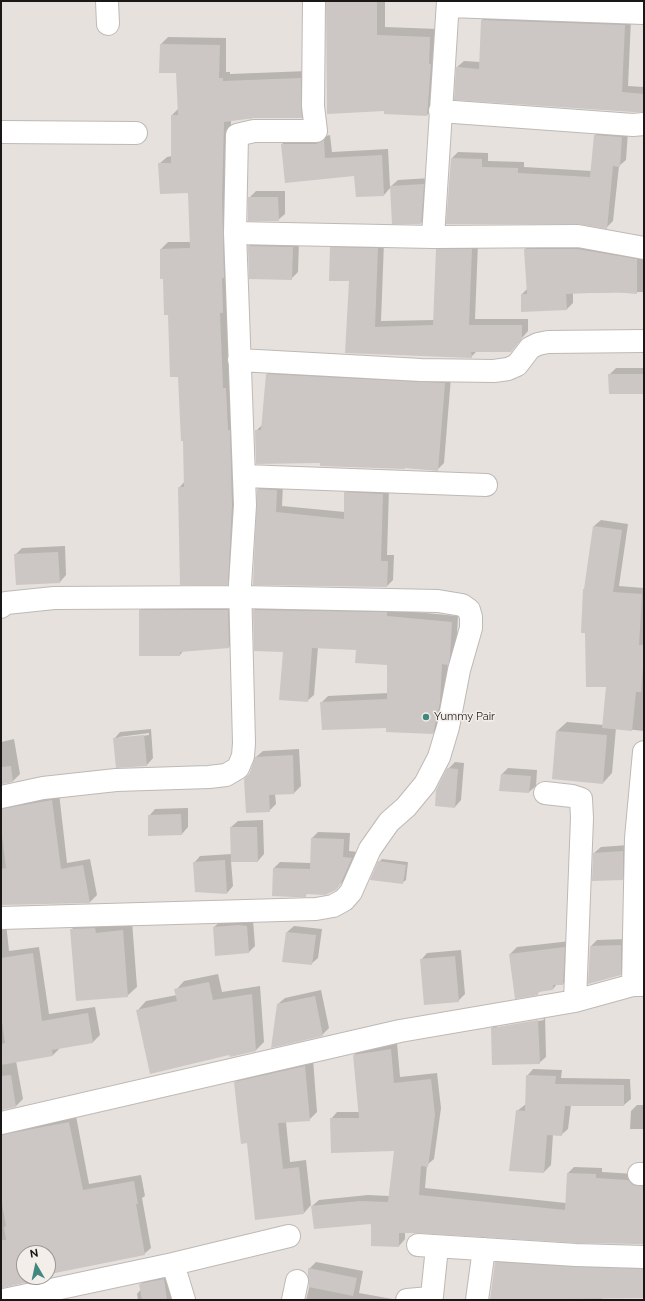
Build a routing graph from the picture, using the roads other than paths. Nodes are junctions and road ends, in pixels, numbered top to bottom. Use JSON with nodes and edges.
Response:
{"nodes":[{"id":1,"x":107,"y":1,"type":"edge"},
{"id":2,"x":314,"y":1,"type":"edge"},
{"id":3,"x":448,"y":3,"type":"edge"},
{"id":4,"x":644,"y":13,"type":"edge"},
{"id":5,"x":108,"y":24,"type":"dead end"},
{"id":6,"x":440,"y":111,"type":"junction"},
{"id":7,"x":644,"y":124,"type":"edge"},
{"id":8,"x":1,"y":132,"type":"edge"},
{"id":9,"x":136,"y":133,"type":"dead end"},
{"id":10,"x":235,"y":233,"type":"junction"},
{"id":11,"x":433,"y":237,"type":"junction"},
{"id":12,"x":644,"y":248,"type":"edge"},
{"id":13,"x":644,"y":341,"type":"edge"},
{"id":14,"x":239,"y":360,"type":"junction"},
{"id":15,"x":244,"y":476,"type":"junction"},
{"id":16,"x":486,"y":485,"type":"dead end"},
{"id":17,"x":240,"y":597,"type":"junction"},
{"id":18,"x":1,"y":607,"type":"edge"},
{"id":19,"x":644,"y":752,"type":"edge"},
{"id":20,"x":545,"y":793,"type":"dead end"},
{"id":21,"x":1,"y":797,"type":"edge"},
{"id":22,"x":1,"y":918,"type":"edge"},
{"id":23,"x":639,"y":985,"type":"edge"},
{"id":24,"x":576,"y":1001,"type":"junction"},
{"id":25,"x":1,"y":1123,"type":"edge"},
{"id":26,"x":289,"y":1236,"type":"dead end"},
{"id":27,"x":484,"y":1249,"type":"junction"},
{"id":28,"x":644,"y":1257,"type":"edge"},
{"id":29,"x":173,"y":1264,"type":"junction"},
{"id":30,"x":56,"y":1295,"type":"edge"},
{"id":31,"x":4,"y":1300,"type":"edge"},
{"id":32,"x":184,"y":1300,"type":"edge"},
{"id":33,"x":407,"y":1300,"type":"edge"},
{"id":34,"x":478,"y":1300,"type":"edge"}],
"edges":[{"from":1,"to":5,"type":"street"},
{"from":2,"to":10,"type":"street"},
{"from":3,"to":4,"type":"street"},
{"from":3,"to":6,"type":"street"},
{"from":6,"to":7,"type":"street"},
{"from":6,"to":11,"type":"street"},
{"from":8,"to":9,"type":"street"},
{"from":10,"to":11,"type":"street"},
{"from":10,"to":14,"type":"street"},
{"from":11,"to":12,"type":"street"},
{"from":13,"to":14,"type":"street"},
{"from":14,"to":15,"type":"street"},
{"from":15,"to":16,"type":"street"},
{"from":15,"to":17,"type":"street"},
{"from":17,"to":18,"type":"street"},
{"from":17,"to":21,"type":"street"},
{"from":17,"to":22,"type":"street"},
{"from":19,"to":23,"type":"street"},
{"from":20,"to":24,"type":"street"},
{"from":23,"to":24,"type":"street"},
{"from":24,"to":25,"type":"street"},
{"from":26,"to":29,"type":"street"},
{"from":27,"to":28,"type":"street"},
{"from":27,"to":33,"type":"street"},
{"from":27,"to":34,"type":"street"},
{"from":29,"to":30,"type":"street"},
{"from":29,"to":32,"type":"street"},
{"from":30,"to":31,"type":"street"}]}
